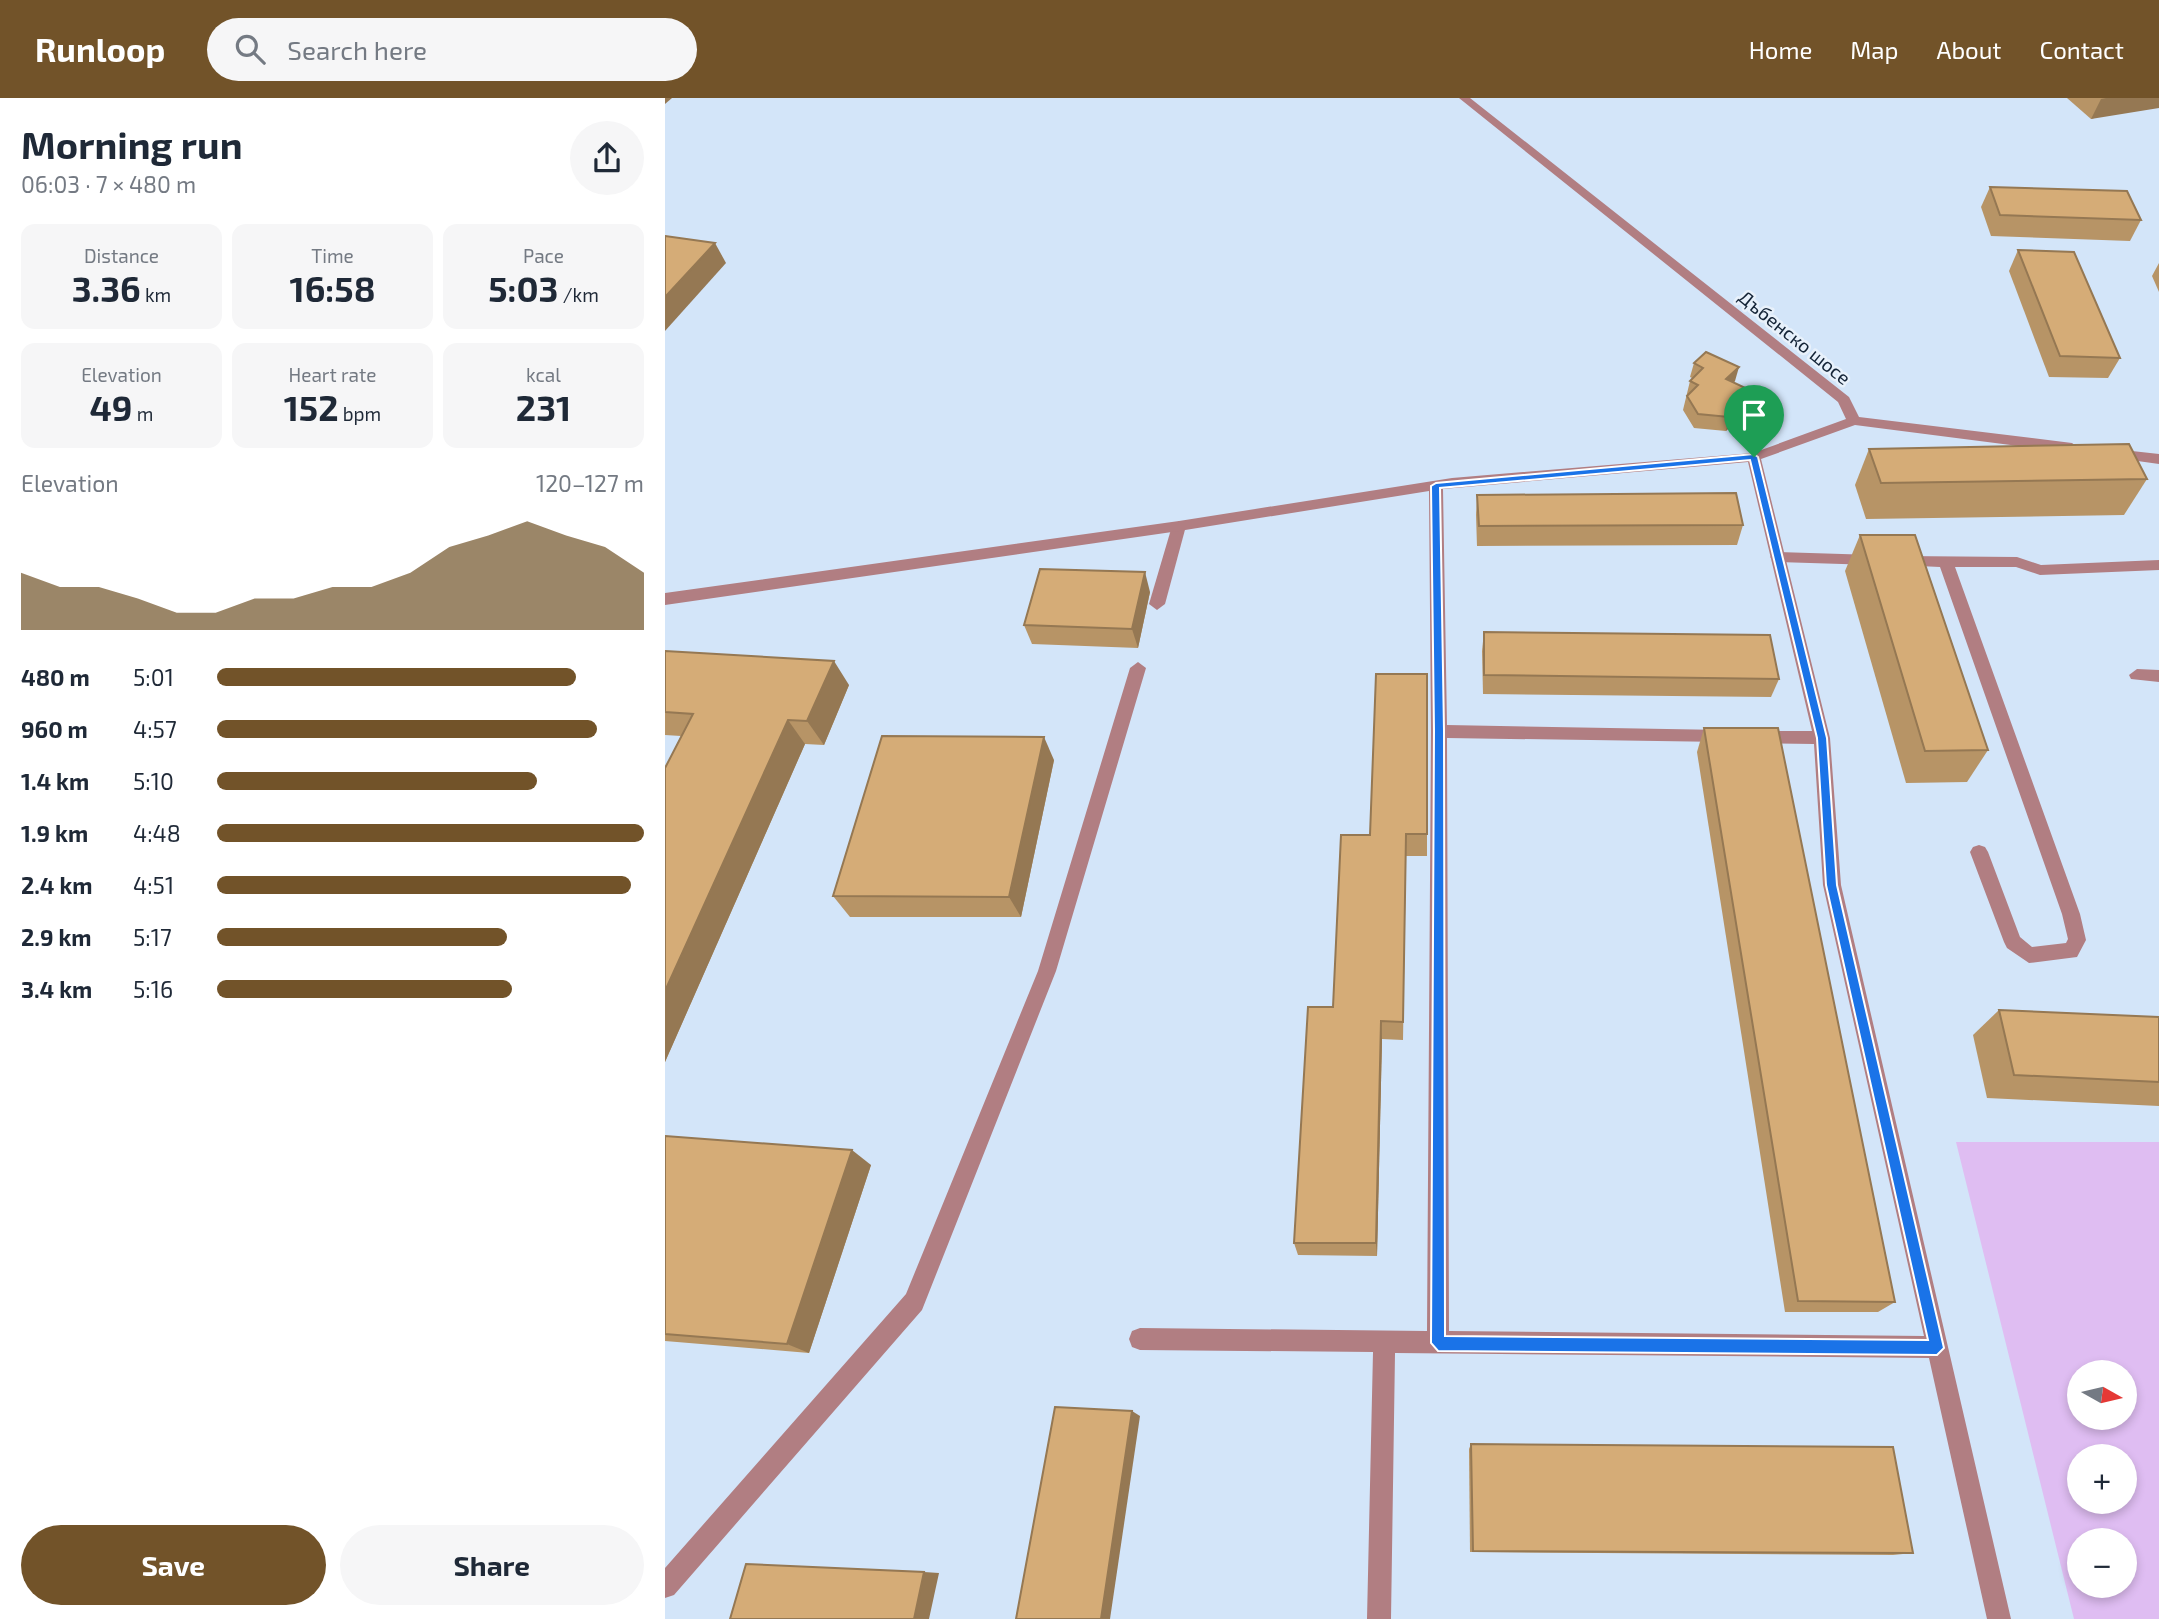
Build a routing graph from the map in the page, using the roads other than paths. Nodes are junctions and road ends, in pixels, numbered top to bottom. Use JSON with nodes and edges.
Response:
{"nodes":[{"id":1,"x":1464,"y":98,"type":"edge"},
{"id":2,"x":1854,"y":421,"type":"junction"},
{"id":3,"x":2090,"y":450,"type":"edge"},
{"id":4,"x":2103,"y":452,"type":"edge"},
{"id":5,"x":1754,"y":457,"type":"junction"},
{"id":6,"x":2159,"y":459,"type":"edge"},
{"id":7,"x":1436,"y":486,"type":"junction"},
{"id":8,"x":1179,"y":526,"type":"junction"},
{"id":9,"x":1777,"y":557,"type":"junction"},
{"id":10,"x":1946,"y":562,"type":"junction"},
{"id":11,"x":2159,"y":565,"type":"edge"},
{"id":12,"x":665,"y":599,"type":"edge"},
{"id":13,"x":1157,"y":604,"type":"dead end"},
{"id":14,"x":1138,"y":668,"type":"dead end"},
{"id":15,"x":2137,"y":676,"type":"dead end"},
{"id":16,"x":2159,"y":676,"type":"edge"},
{"id":17,"x":1439,"y":731,"type":"junction"},
{"id":18,"x":1822,"y":738,"type":"junction"},
{"id":19,"x":1979,"y":852,"type":"dead end"},
{"id":20,"x":1140,"y":1339,"type":"dead end"},
{"id":21,"x":1384,"y":1343,"type":"junction"},
{"id":22,"x":1438,"y":1343,"type":"junction"},
{"id":23,"x":1937,"y":1348,"type":"junction"},
{"id":24,"x":665,"y":1586,"type":"edge"},
{"id":25,"x":1379,"y":1619,"type":"edge"},
{"id":26,"x":1999,"y":1619,"type":"edge"}],
"edges":[{"from":1,"to":2,"type":"street","name":"Дъбенско шосе"},
{"from":2,"to":3,"type":"street"},
{"from":2,"to":5,"type":"street"},
{"from":4,"to":6,"type":"street"},
{"from":5,"to":7,"type":"street"},
{"from":5,"to":9,"type":"street"},
{"from":7,"to":8,"type":"street"},
{"from":7,"to":17,"type":"street"},
{"from":8,"to":12,"type":"street"},
{"from":8,"to":13,"type":"street"},
{"from":9,"to":10,"type":"street"},
{"from":9,"to":18,"type":"street"},
{"from":10,"to":11,"type":"street"},
{"from":10,"to":19,"type":"street"},
{"from":14,"to":24,"type":"street"},
{"from":15,"to":16,"type":"street"},
{"from":17,"to":18,"type":"street"},
{"from":17,"to":22,"type":"street"},
{"from":18,"to":23,"type":"street"},
{"from":20,"to":21,"type":"street"},
{"from":21,"to":22,"type":"street"},
{"from":21,"to":25,"type":"street"},
{"from":22,"to":23,"type":"street"},
{"from":23,"to":26,"type":"street"}]}
